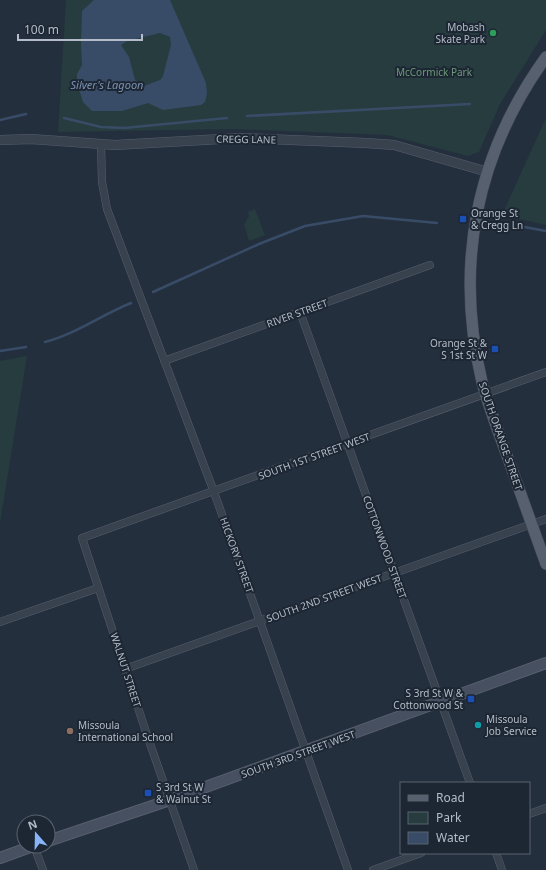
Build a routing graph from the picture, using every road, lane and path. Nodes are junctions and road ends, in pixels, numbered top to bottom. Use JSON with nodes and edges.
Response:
{"nodes":[{"id":1,"x":546,"y":57,"type":"edge"},
{"id":2,"x":0,"y":140,"type":"edge"},
{"id":3,"x":101,"y":145,"type":"junction"},
{"id":4,"x":488,"y":172,"type":"junction"},
{"id":5,"x":430,"y":265,"type":"dead end"},
{"id":6,"x":300,"y":312,"type":"junction"},
{"id":7,"x":164,"y":362,"type":"junction"},
{"id":8,"x":546,"y":372,"type":"edge"},
{"id":9,"x":485,"y":394,"type":"junction"},
{"id":10,"x":348,"y":444,"type":"junction"},
{"id":11,"x":214,"y":492,"type":"junction"},
{"id":12,"x":546,"y":519,"type":"edge"},
{"id":13,"x":532,"y":524,"type":"junction"},
{"id":14,"x":82,"y":538,"type":"joint"},
{"id":15,"x":546,"y":564,"type":"edge"},
{"id":16,"x":394,"y":572,"type":"junction"},
{"id":17,"x":98,"y":588,"type":"junction"},
{"id":18,"x":260,"y":621,"type":"junction"},
{"id":19,"x":0,"y":622,"type":"edge"},
{"id":20,"x":546,"y":663,"type":"edge"},
{"id":21,"x":125,"y":668,"type":"junction"},
{"id":22,"x":440,"y":702,"type":"junction"},
{"id":23,"x":306,"y":750,"type":"junction"},
{"id":24,"x":470,"y":782,"type":"edge"},
{"id":25,"x":170,"y":800,"type":"junction"},
{"id":26,"x":546,"y":808,"type":"edge"},
{"id":27,"x":530,"y":814,"type":"edge"},
{"id":28,"x":56,"y":838,"type":"edge"},
{"id":29,"x":16,"y":852,"type":"edge"},
{"id":30,"x":36,"y":854,"type":"edge"},
{"id":31,"x":418,"y":854,"type":"edge"},
{"id":32,"x":496,"y":854,"type":"edge"},
{"id":33,"x":0,"y":858,"type":"edge"},
{"id":34,"x":43,"y":870,"type":"edge"},
{"id":35,"x":194,"y":870,"type":"edge"},
{"id":36,"x":348,"y":870,"type":"edge"},
{"id":37,"x":373,"y":870,"type":"edge"},
{"id":38,"x":502,"y":870,"type":"edge"}],
"edges":[{"from":1,"to":4,"type":"main road","name":"SOUTH ORANGE STREET"},
{"from":2,"to":3,"type":"street","name":"CREGG LANE"},
{"from":3,"to":4,"type":"street","name":"CREGG LANE"},
{"from":3,"to":7,"type":"street","name":"HICKORY STREET"},
{"from":4,"to":9,"type":"main road","name":"SOUTH ORANGE STREET"},
{"from":5,"to":6,"type":"street","name":"RIVER STREET"},
{"from":6,"to":7,"type":"street","name":"RIVER STREET"},
{"from":6,"to":10,"type":"street","name":"COTTONWOOD STREET"},
{"from":7,"to":11,"type":"street","name":"HICKORY STREET"},
{"from":8,"to":9,"type":"street","name":"SOUTH 1ST STREET WEST"},
{"from":9,"to":10,"type":"street","name":"SOUTH 1ST STREET WEST"},
{"from":9,"to":13,"type":"main road","name":"SOUTH ORANGE STREET"},
{"from":10,"to":11,"type":"street","name":"SOUTH 1ST STREET WEST"},
{"from":10,"to":16,"type":"street","name":"COTTONWOOD STREET"},
{"from":11,"to":14,"type":"street","name":"SOUTH 1ST STREET WEST"},
{"from":11,"to":18,"type":"street","name":"HICKORY STREET"},
{"from":12,"to":13,"type":"street","name":"SOUTH 2ND STREET WEST"},
{"from":13,"to":15,"type":"main road","name":"SOUTH ORANGE STREET"},
{"from":13,"to":16,"type":"street","name":"SOUTH 2ND STREET WEST"},
{"from":14,"to":17,"type":"street","name":"WALNUT STREET"},
{"from":16,"to":18,"type":"street","name":"SOUTH 2ND STREET WEST"},
{"from":16,"to":22,"type":"street","name":"COTTONWOOD STREET"},
{"from":17,"to":19,"type":"street"},
{"from":17,"to":21,"type":"street","name":"WALNUT STREET"},
{"from":18,"to":21,"type":"street","name":"SOUTH 2ND STREET WEST"},
{"from":18,"to":23,"type":"street","name":"HICKORY STREET"},
{"from":20,"to":22,"type":"main road","name":"SOUTH 3RD STREET WEST"},
{"from":21,"to":25,"type":"street","name":"WALNUT STREET"},
{"from":22,"to":23,"type":"main road","name":"SOUTH 3RD STREET WEST"},
{"from":22,"to":24,"type":"street","name":"COTTONWOOD STREET"},
{"from":23,"to":25,"type":"main road","name":"SOUTH 3RD STREET WEST"},
{"from":23,"to":36,"type":"street","name":"HICKORY STREET"},
{"from":25,"to":28,"type":"main road","name":"SOUTH 3RD STREET WEST"},
{"from":25,"to":35,"type":"street","name":"WALNUT STREET"},
{"from":26,"to":27,"type":"street"},
{"from":29,"to":33,"type":"main road"},
{"from":30,"to":34,"type":"street"},
{"from":31,"to":37,"type":"street"},
{"from":32,"to":38,"type":"street"}]}
